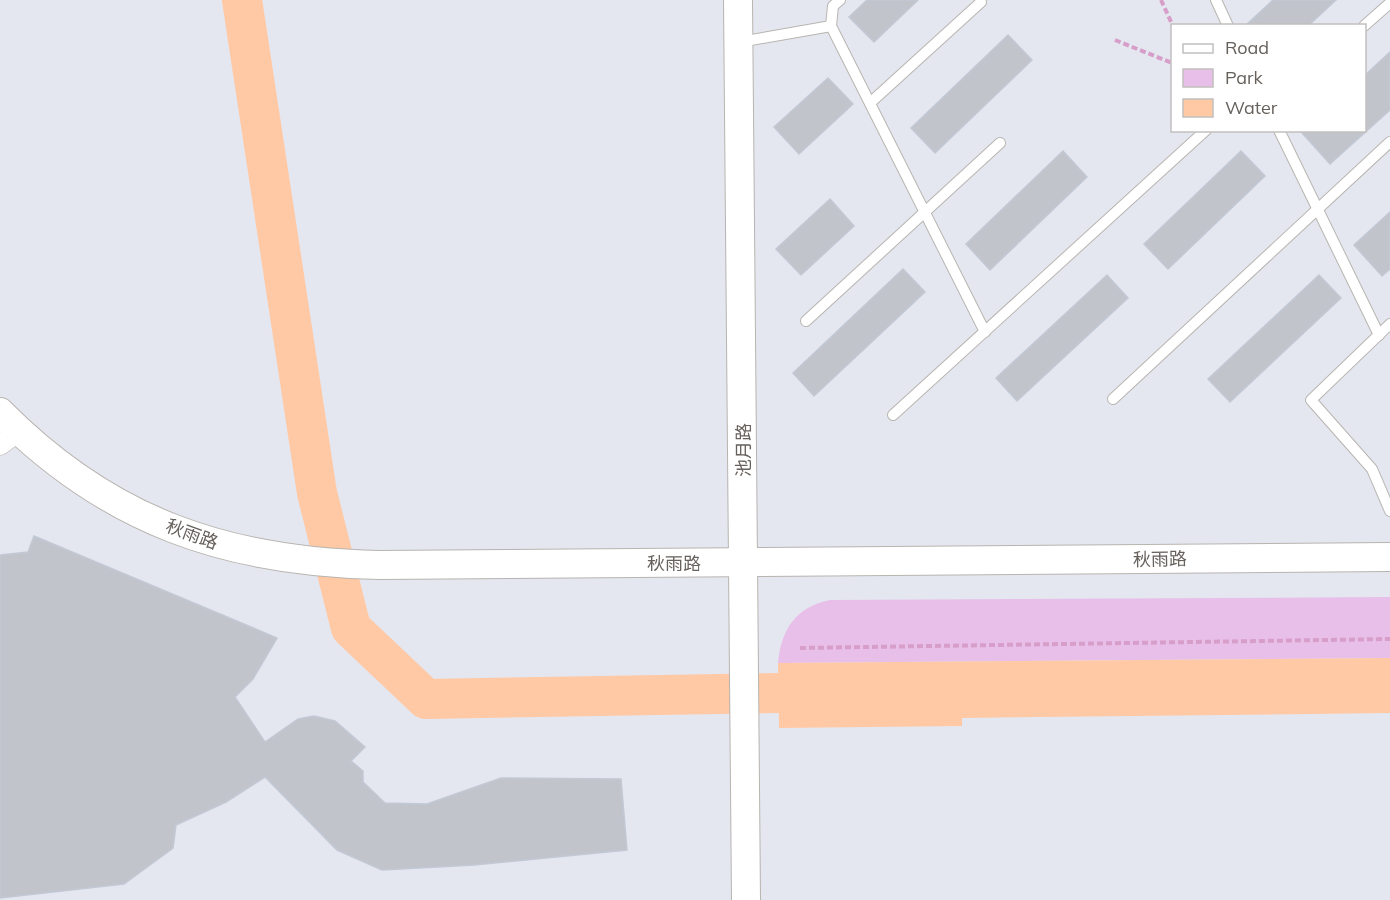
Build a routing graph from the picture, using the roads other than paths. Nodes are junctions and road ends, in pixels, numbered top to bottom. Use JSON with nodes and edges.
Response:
{"nodes":[{"id":1,"x":738,"y":0,"type":"edge"},
{"id":2,"x":840,"y":0,"type":"edge"},
{"id":3,"x":1216,"y":0,"type":"edge"},
{"id":4,"x":981,"y":2,"type":"dead end"},
{"id":5,"x":1390,"y":3,"type":"edge"},
{"id":6,"x":1227,"y":24,"type":"edge"},
{"id":7,"x":1366,"y":25,"type":"edge"},
{"id":8,"x":831,"y":26,"type":"junction"},
{"id":9,"x":740,"y":42,"type":"junction"},
{"id":10,"x":870,"y":103,"type":"junction"},
{"id":11,"x":1204,"y":132,"type":"edge"},
{"id":12,"x":1280,"y":132,"type":"edge"},
{"id":13,"x":1390,"y":142,"type":"edge"},
{"id":14,"x":1000,"y":143,"type":"dead end"},
{"id":15,"x":1317,"y":209,"type":"junction"},
{"id":16,"x":925,"y":212,"type":"junction"},
{"id":17,"x":806,"y":321,"type":"dead end"},
{"id":18,"x":1390,"y":324,"type":"edge"},
{"id":19,"x":985,"y":332,"type":"junction"},
{"id":20,"x":1378,"y":335,"type":"junction"},
{"id":21,"x":1113,"y":399,"type":"dead end"},
{"id":22,"x":893,"y":415,"type":"dead end"},
{"id":23,"x":6,"y":430,"type":"edge"},
{"id":24,"x":1390,"y":511,"type":"edge"},
{"id":25,"x":1390,"y":557,"type":"edge"},
{"id":26,"x":743,"y":563,"type":"junction"},
{"id":27,"x":746,"y":900,"type":"edge"}],
"edges":[{"from":1,"to":9,"type":"street","name":"池月路"},
{"from":2,"to":8,"type":"lane"},
{"from":3,"to":6,"type":"lane"},
{"from":4,"to":10,"type":"lane"},
{"from":5,"to":7,"type":"lane"},
{"from":8,"to":9,"type":"lane"},
{"from":8,"to":10,"type":"lane"},
{"from":9,"to":26,"type":"street","name":"池月路"},
{"from":10,"to":16,"type":"lane"},
{"from":11,"to":19,"type":"lane"},
{"from":12,"to":15,"type":"lane"},
{"from":13,"to":15,"type":"lane"},
{"from":14,"to":16,"type":"lane"},
{"from":15,"to":20,"type":"lane"},
{"from":15,"to":21,"type":"lane"},
{"from":16,"to":17,"type":"lane"},
{"from":16,"to":19,"type":"lane"},
{"from":18,"to":20,"type":"lane"},
{"from":19,"to":22,"type":"lane"},
{"from":20,"to":24,"type":"lane"},
{"from":23,"to":26,"type":"street","name":"秋雨路"},
{"from":25,"to":26,"type":"street","name":"秋雨路"},
{"from":26,"to":27,"type":"street","name":"池月路"}]}
